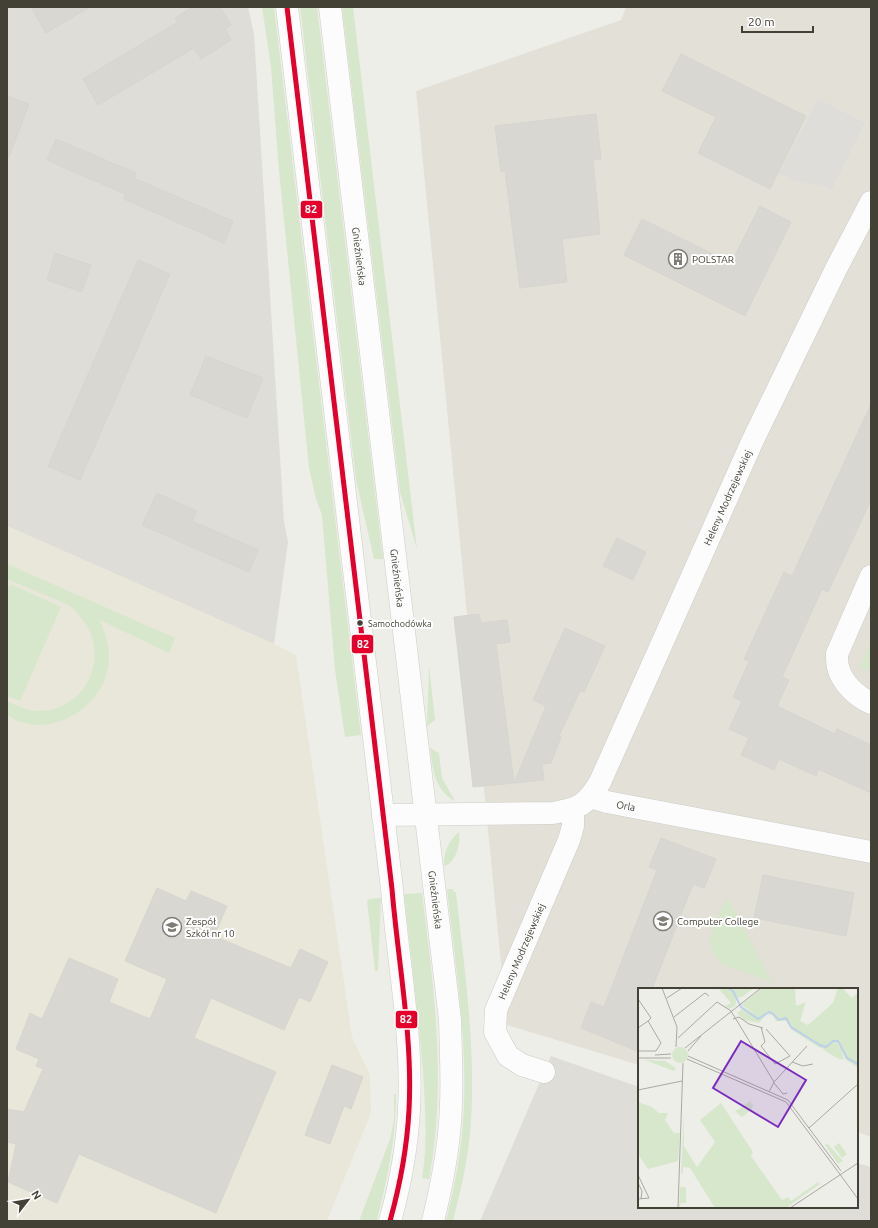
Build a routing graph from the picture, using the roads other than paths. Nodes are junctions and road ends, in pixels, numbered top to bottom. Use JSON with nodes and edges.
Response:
{"nodes":[{"id":1,"x":287,"y":7,"type":"edge"},
{"id":2,"x":330,"y":7,"type":"edge"},
{"id":3,"x":871,"y":202,"type":"edge"},
{"id":4,"x":871,"y":576,"type":"edge"},
{"id":5,"x":871,"y":703,"type":"edge"},
{"id":6,"x":591,"y":797,"type":"junction"},
{"id":7,"x":573,"y":809,"type":"junction"},
{"id":8,"x":383,"y":815,"type":"junction"},
{"id":9,"x":426,"y":815,"type":"junction"},
{"id":10,"x":871,"y":852,"type":"edge"},
{"id":11,"x":544,"y":1072,"type":"dead end"},
{"id":12,"x":390,"y":1221,"type":"edge"},
{"id":13,"x":433,"y":1221,"type":"edge"}],
"edges":[{"from":1,"to":8,"type":"street"},
{"from":2,"to":9,"type":"street","name":"Gnieźnieńska"},
{"from":3,"to":6,"type":"street","name":"Heleny Modrzejewskiej"},
{"from":4,"to":5,"type":"street"},
{"from":6,"to":7,"type":"street"},
{"from":6,"to":10,"type":"street","name":"Orla"},
{"from":7,"to":9,"type":"street"},
{"from":7,"to":11,"type":"street","name":"Heleny Modrzejewskiej"},
{"from":8,"to":9,"type":"street"},
{"from":8,"to":12,"type":"street"},
{"from":9,"to":13,"type":"street","name":"Gnieźnieńska"}]}
